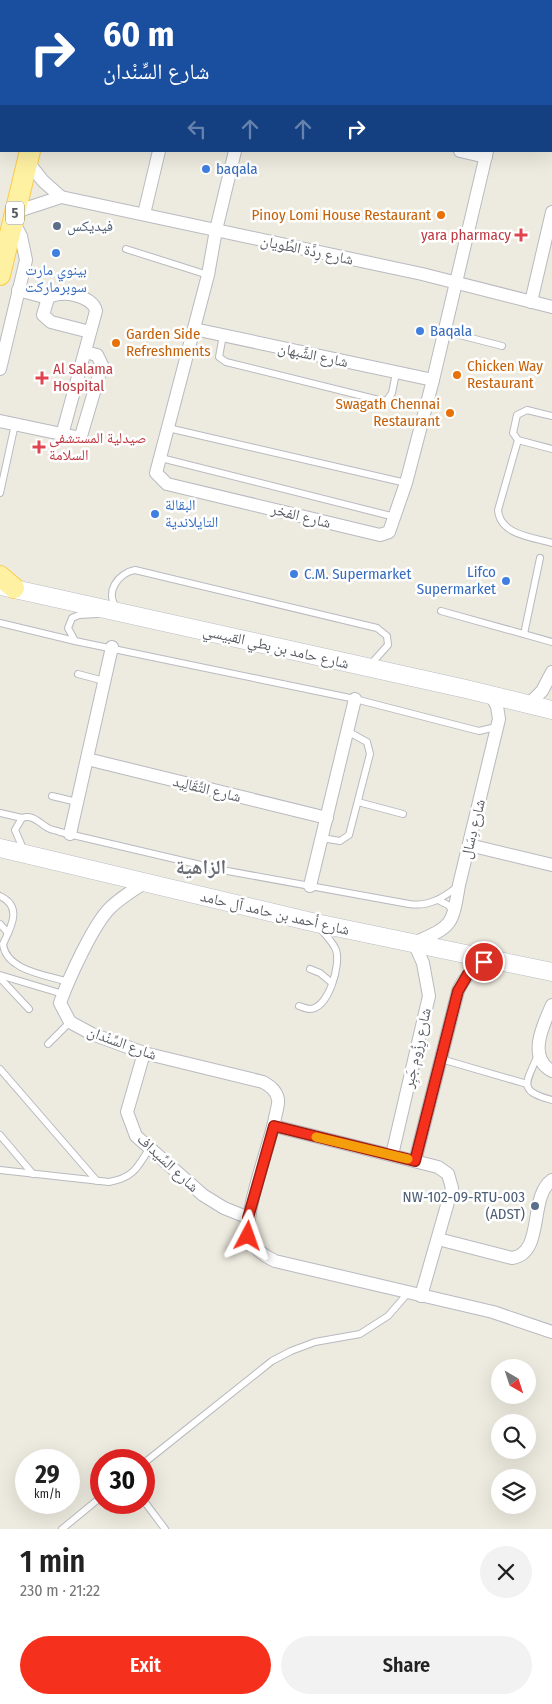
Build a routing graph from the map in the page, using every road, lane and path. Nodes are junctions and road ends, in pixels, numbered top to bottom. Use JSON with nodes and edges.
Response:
{"nodes":[{"id":1,"x":160,"y":152,"type":"edge"},
{"id":2,"x":235,"y":152,"type":"edge"},
{"id":3,"x":469,"y":152,"type":"edge"},
{"id":4,"x":487,"y":154,"type":"edge"},
{"id":5,"x":29,"y":156,"type":"edge"},
{"id":6,"x":62,"y":197,"type":"junction"},
{"id":7,"x":552,"y":212,"type":"edge"},
{"id":8,"x":144,"y":214,"type":"junction"},
{"id":9,"x":14,"y":217,"type":"junction"},
{"id":10,"x":216,"y":230,"type":"junction"},
{"id":11,"x":126,"y":249,"type":"dead end"},
{"id":12,"x":0,"y":275,"type":"edge"},
{"id":13,"x":208,"y":275,"type":"junction"},
{"id":14,"x":457,"y":283,"type":"junction"},
{"id":15,"x":18,"y":290,"type":"junction"},
{"id":16,"x":48,"y":298,"type":"junction"},
{"id":17,"x":531,"y":302,"type":"junction"},
{"id":18,"x":552,"y":307,"type":"edge"},
{"id":19,"x":194,"y":329,"type":"junction"},
{"id":20,"x":444,"y":331,"type":"junction"},
{"id":21,"x":90,"y":332,"type":"junction"},
{"id":22,"x":223,"y":335,"type":"junction"},
{"id":23,"x":502,"y":346,"type":"dead end"},
{"id":24,"x":84,"y":352,"type":"junction"},
{"id":25,"x":0,"y":368,"type":"edge"},
{"id":26,"x":396,"y":373,"type":"junction"},
{"id":27,"x":433,"y":380,"type":"junction"},
{"id":28,"x":552,"y":416,"type":"edge"},
{"id":29,"x":0,"y":421,"type":"edge"},
{"id":30,"x":15,"y":424,"type":"junction"},
{"id":31,"x":168,"y":428,"type":"junction"},
{"id":32,"x":62,"y":435,"type":"junction"},
{"id":33,"x":518,"y":440,"type":"junction"},
{"id":34,"x":552,"y":449,"type":"edge"},
{"id":35,"x":161,"y":458,"type":"junction"},
{"id":36,"x":406,"y":483,"type":"junction"},
{"id":37,"x":0,"y":493,"type":"edge"},
{"id":38,"x":395,"y":518,"type":"junction"},
{"id":39,"x":552,"y":543,"type":"edge"},
{"id":40,"x":540,"y":558,"type":"dead end"},
{"id":41,"x":5,"y":583,"type":"edge"},
{"id":42,"x":440,"y":611,"type":"dead end"},
{"id":43,"x":120,"y":613,"type":"junction"},
{"id":44,"x":0,"y":623,"type":"edge"},
{"id":45,"x":524,"y":634,"type":"junction"},
{"id":46,"x":75,"y":641,"type":"junction"},
{"id":47,"x":552,"y":642,"type":"edge"},
{"id":48,"x":112,"y":647,"type":"junction"},
{"id":49,"x":367,"y":668,"type":"junction"},
{"id":50,"x":78,"y":674,"type":"dead end"},
{"id":51,"x":552,"y":675,"type":"edge"},
{"id":52,"x":104,"y":681,"type":"junction"},
{"id":53,"x":490,"y":694,"type":"junction"},
{"id":54,"x":355,"y":698,"type":"junction"},
{"id":55,"x":528,"y":704,"type":"junction"},
{"id":56,"x":552,"y":710,"type":"edge"},
{"id":57,"x":498,"y":726,"type":"junction"},
{"id":58,"x":347,"y":731,"type":"junction"},
{"id":59,"x":479,"y":731,"type":"junction"},
{"id":60,"x":491,"y":752,"type":"junction"},
{"id":61,"x":87,"y":759,"type":"junction"},
{"id":62,"x":52,"y":796,"type":"dead end"},
{"id":63,"x":77,"y":802,"type":"junction"},
{"id":64,"x":358,"y":802,"type":"junction"},
{"id":65,"x":0,"y":813,"type":"edge"},
{"id":66,"x":403,"y":814,"type":"dead end"},
{"id":67,"x":22,"y":818,"type":"junction"},
{"id":68,"x":327,"y":818,"type":"junction"},
{"id":69,"x":70,"y":834,"type":"junction"},
{"id":70,"x":322,"y":838,"type":"junction"},
{"id":71,"x":468,"y":845,"type":"junction"},
{"id":72,"x":0,"y":848,"type":"edge"},
{"id":73,"x":25,"y":853,"type":"junction"},
{"id":74,"x":552,"y":865,"type":"edge"},
{"id":75,"x":144,"y":883,"type":"junction"},
{"id":76,"x":459,"y":885,"type":"junction"},
{"id":77,"x":310,"y":886,"type":"junction"},
{"id":78,"x":0,"y":896,"type":"edge"},
{"id":79,"x":438,"y":900,"type":"junction"},
{"id":80,"x":454,"y":913,"type":"junction"},
{"id":81,"x":316,"y":923,"type":"junction"},
{"id":82,"x":0,"y":924,"type":"edge"},
{"id":83,"x":8,"y":933,"type":"junction"},
{"id":84,"x":414,"y":943,"type":"junction"},
{"id":85,"x":2,"y":948,"type":"edge"},
{"id":86,"x":493,"y":959,"type":"junction"},
{"id":87,"x":22,"y":968,"type":"junction"},
{"id":88,"x":310,"y":969,"type":"dead end"},
{"id":89,"x":552,"y":972,"type":"edge"},
{"id":90,"x":0,"y":976,"type":"edge"},
{"id":91,"x":19,"y":980,"type":"junction"},
{"id":92,"x":332,"y":983,"type":"junction"},
{"id":93,"x":66,"y":988,"type":"junction"},
{"id":94,"x":552,"y":1005,"type":"edge"},
{"id":95,"x":299,"y":1006,"type":"dead end"},
{"id":96,"x":29,"y":1009,"type":"dead end"},
{"id":97,"x":70,"y":1022,"type":"junction"},
{"id":98,"x":48,"y":1044,"type":"dead end"},
{"id":99,"x":144,"y":1053,"type":"junction"},
{"id":100,"x":538,"y":1054,"type":"junction"},
{"id":101,"x":441,"y":1059,"type":"junction"},
{"id":102,"x":0,"y":1068,"type":"edge"},
{"id":103,"x":552,"y":1071,"type":"edge"},
{"id":104,"x":527,"y":1084,"type":"junction"},
{"id":105,"x":552,"y":1100,"type":"edge"},
{"id":106,"x":274,"y":1126,"type":"junction"},
{"id":107,"x":0,"y":1135,"type":"edge"},
{"id":108,"x":149,"y":1149,"type":"junction"},
{"id":109,"x":392,"y":1155,"type":"junction"},
{"id":110,"x":415,"y":1161,"type":"junction"},
{"id":111,"x":0,"y":1170,"type":"edge"},
{"id":112,"x":33,"y":1174,"type":"junction"},
{"id":113,"x":552,"y":1180,"type":"edge"},
{"id":114,"x":97,"y":1181,"type":"junction"},
{"id":115,"x":248,"y":1218,"type":"junction"},
{"id":116,"x":438,"y":1239,"type":"junction"},
{"id":117,"x":408,"y":1293,"type":"junction"},
{"id":118,"x":421,"y":1296,"type":"junction"},
{"id":119,"x":552,"y":1332,"type":"edge"},
{"id":120,"x":155,"y":1454,"type":"edge"},
{"id":121,"x":90,"y":1506,"type":"edge"},
{"id":122,"x":154,"y":1514,"type":"edge"},
{"id":123,"x":62,"y":1529,"type":"edge"},
{"id":124,"x":166,"y":1529,"type":"edge"}],
"edges":[{"from":1,"to":8,"type":"street"},
{"from":2,"to":10,"type":"street","name":"شارع الفخر"},
{"from":3,"to":4,"type":"street"},
{"from":4,"to":14,"type":"street","name":"شارع الفخر"},
{"from":5,"to":6,"type":"street","name":"شارع رِدَّة الطِّويان"},
{"from":5,"to":9,"type":"main road","number":"5"},
{"from":6,"to":8,"type":"street","name":"شارع رِدَّة الطِّويان"},
{"from":6,"to":9,"type":"street","name":"شارع رِدَّة الطِّويان"},
{"from":7,"to":17,"type":"street"},
{"from":8,"to":10,"type":"street","name":"شارع رِدَّة الطِّويان"},
{"from":9,"to":12,"type":"main road","number":"5"},
{"from":9,"to":15,"type":"street"},
{"from":10,"to":13,"type":"street","name":"شارع الفخر"},
{"from":10,"to":14,"type":"street","name":"شارع رِدَّة الطِّويان"},
{"from":11,"to":13,"type":"lane"},
{"from":13,"to":19,"type":"street","name":"شارع الفخر"},
{"from":14,"to":17,"type":"street","name":"شارع رِدَّة الطِّويان"},
{"from":14,"to":20,"type":"street","name":"شارع الفخر"},
{"from":15,"to":16,"type":"street"},
{"from":15,"to":25,"type":"street"},
{"from":16,"to":21,"type":"street"},
{"from":16,"to":21,"type":"street"},
{"from":17,"to":18,"type":"street","name":"شارع رِدَّة الطِّويان"},
{"from":19,"to":22,"type":"street","name":"شارع الشَّبهان"},
{"from":19,"to":31,"type":"street","name":"شارع الفخر"},
{"from":20,"to":23,"type":"lane"},
{"from":20,"to":27,"type":"street","name":"شارع الفخر"},
{"from":21,"to":24,"type":"street"},
{"from":22,"to":26,"type":"street","name":"شارع الشَّبهان"},
{"from":22,"to":26,"type":"lane"},
{"from":24,"to":32,"type":"street"},
{"from":24,"to":32,"type":"street"},
{"from":26,"to":27,"type":"street","name":"شارع الشَّبهان"},
{"from":27,"to":36,"type":"street","name":"شارع الفخر"},
{"from":28,"to":33,"type":"lane"},
{"from":29,"to":30,"type":"street"},
{"from":30,"to":32,"type":"street"},
{"from":30,"to":37,"type":"lane"},
{"from":31,"to":35,"type":"street","name":"شارع الفخر"},
{"from":31,"to":36,"type":"lane"},
{"from":33,"to":34,"type":"lane"},
{"from":33,"to":39,"type":"lane"},
{"from":35,"to":38,"type":"lane"},
{"from":35,"to":38,"type":"street","name":"شارع الفخر"},
{"from":36,"to":38,"type":"street","name":"شارع الفخر"},
{"from":40,"to":45,"type":"lane"},
{"from":41,"to":43,"type":"main road","name":"شارع حامد بن بطي القبيسي"},
{"from":42,"to":45,"type":"lane"},
{"from":43,"to":46,"type":"lane"},
{"from":43,"to":49,"type":"main road","name":"شارع حامد بن بطي القبيسي"},
{"from":43,"to":49,"type":"lane"},
{"from":44,"to":46,"type":"lane"},
{"from":45,"to":47,"type":"lane"},
{"from":46,"to":48,"type":"lane"},
{"from":48,"to":52,"type":"street"},
{"from":48,"to":54,"type":"lane"},
{"from":49,"to":53,"type":"main road","name":"شارع حامد بن بطي القبيسي"},
{"from":50,"to":52,"type":"lane"},
{"from":51,"to":55,"type":"street"},
{"from":52,"to":61,"type":"street"},
{"from":53,"to":55,"type":"main road","name":"شارع حامد بن بطي القبيسي"},
{"from":53,"to":57,"type":"street","name":"شارع دِسَال"},
{"from":54,"to":58,"type":"street"},
{"from":54,"to":59,"type":"lane"},
{"from":55,"to":56,"type":"main road","name":"شارع حامد بن بطي القبيسي"},
{"from":57,"to":59,"type":"lane"},
{"from":57,"to":60,"type":"street","name":"شارع دِسَال"},
{"from":58,"to":64,"type":"lane"},
{"from":58,"to":68,"type":"street"},
{"from":59,"to":60,"type":"lane"},
{"from":60,"to":71,"type":"street","name":"شارع دِسَال"},
{"from":61,"to":63,"type":"street"},
{"from":61,"to":68,"type":"street","name":"شارع التَّقَالِيد"},
{"from":62,"to":63,"type":"lane"},
{"from":63,"to":69,"type":"street"},
{"from":64,"to":66,"type":"lane"},
{"from":64,"to":70,"type":"lane"},
{"from":65,"to":67,"type":"lane"},
{"from":67,"to":69,"type":"lane"},
{"from":67,"to":73,"type":"lane"},
{"from":68,"to":70,"type":"street"},
{"from":69,"to":77,"type":"lane"},
{"from":70,"to":77,"type":"street"},
{"from":71,"to":74,"type":"street"},
{"from":71,"to":76,"type":"street","name":"شارع دِسَال"},
{"from":72,"to":73,"type":"main road","name":"شارع أحمد بن حامد آل حامد"},
{"from":73,"to":75,"type":"main road","name":"شارع أحمد بن حامد آل حامد"},
{"from":75,"to":81,"type":"main road","name":"شارع أحمد بن حامد آل حامد"},
{"from":75,"to":93,"type":"street"},
{"from":76,"to":79,"type":"lane"},
{"from":76,"to":80,"type":"street","name":"شارع دِسَال"},
{"from":77,"to":79,"type":"lane"},
{"from":78,"to":83,"type":"lane"},
{"from":79,"to":80,"type":"lane"},
{"from":80,"to":84,"type":"street"},
{"from":81,"to":84,"type":"main road","name":"شارع أحمد بن حامد آل حامد"},
{"from":81,"to":92,"type":"lane"},
{"from":82,"to":83,"type":"lane"},
{"from":83,"to":85,"type":"lane"},
{"from":84,"to":86,"type":"main road","name":"شارع أحمد بن حامد آل حامد"},
{"from":84,"to":109,"type":"street","name":"شارع رِزُوم جَبِر"},
{"from":85,"to":87,"type":"lane"},
{"from":86,"to":89,"type":"main road","name":"شارع أحمد بن حامد آل حامد"},
{"from":86,"to":101,"type":"street","name":"شارع رِزُوم جَبِر"},
{"from":87,"to":91,"type":"lane"},
{"from":87,"to":93,"type":"lane"},
{"from":88,"to":92,"type":"lane"},
{"from":90,"to":91,"type":"lane"},
{"from":90,"to":96,"type":"lane"},
{"from":91,"to":93,"type":"lane"},
{"from":92,"to":95,"type":"lane"},
{"from":93,"to":97,"type":"street","name":"شارع السِّنْدان"},
{"from":94,"to":100,"type":"street"},
{"from":97,"to":98,"type":"lane"},
{"from":97,"to":99,"type":"street","name":"شارع السِّنْدان"},
{"from":99,"to":106,"type":"street","name":"شارع السِّنْدان"},
{"from":99,"to":108,"type":"street","name":"شارع السِّيداف"},
{"from":100,"to":103,"type":"street"},
{"from":100,"to":104,"type":"lane"},
{"from":101,"to":104,"type":"lane"},
{"from":101,"to":110,"type":"street","name":"شارع رِزُوم جَبِر"},
{"from":102,"to":114,"type":"lane"},
{"from":104,"to":105,"type":"lane"},
{"from":106,"to":109,"type":"street"},
{"from":106,"to":115,"type":"street","name":"شارع السِّنْدان"},
{"from":107,"to":112,"type":"lane"},
{"from":108,"to":114,"type":"lane"},
{"from":108,"to":115,"type":"street","name":"شارع السِّيداف"},
{"from":109,"to":110,"type":"street"},
{"from":110,"to":116,"type":"street"},
{"from":111,"to":112,"type":"lane"},
{"from":112,"to":114,"type":"lane"},
{"from":113,"to":116,"type":"street"},
{"from":115,"to":117,"type":"street","name":"شارع السِّنْدان"},
{"from":116,"to":118,"type":"street"},
{"from":117,"to":118,"type":"street","name":"شارع السِّنْدان"},
{"from":117,"to":120,"type":"lane"},
{"from":118,"to":119,"type":"street","name":"شارع السِّنْدان"},
{"from":121,"to":123,"type":"lane"},
{"from":122,"to":124,"type":"lane"}]}
